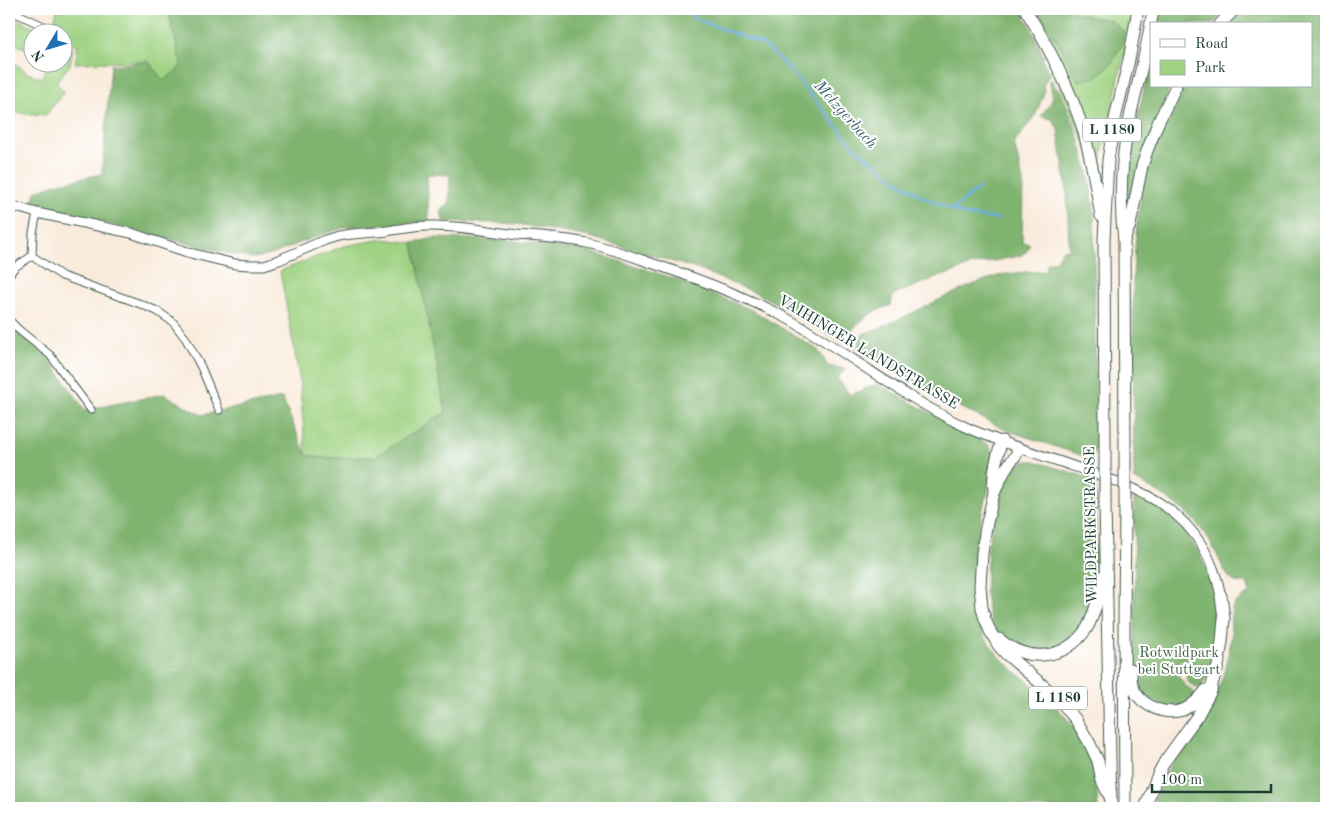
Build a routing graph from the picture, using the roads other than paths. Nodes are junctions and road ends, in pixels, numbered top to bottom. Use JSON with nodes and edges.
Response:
{"nodes":[{"id":1,"x":1025,"y":9,"type":"edge"},
{"id":2,"x":1138,"y":9,"type":"edge"},
{"id":3,"x":1153,"y":9,"type":"edge"},
{"id":4,"x":1235,"y":9,"type":"edge"},
{"id":5,"x":9,"y":10,"type":"edge"},
{"id":6,"x":35,"y":22,"type":"edge"},
{"id":7,"x":1152,"y":22,"type":"edge"},
{"id":8,"x":1222,"y":22,"type":"edge"},
{"id":9,"x":1150,"y":32,"type":"edge"},
{"id":10,"x":1175,"y":88,"type":"edge"},
{"id":11,"x":9,"y":204,"type":"edge"},
{"id":12,"x":37,"y":213,"type":"junction"},
{"id":13,"x":1104,"y":240,"type":"junction"},
{"id":14,"x":1124,"y":241,"type":"junction"},
{"id":15,"x":32,"y":256,"type":"junction"},
{"id":16,"x":9,"y":275,"type":"edge"},
{"id":17,"x":9,"y":320,"type":"edge"},
{"id":18,"x":91,"y":410,"type":"dead end"},
{"id":19,"x":219,"y":410,"type":"dead end"},
{"id":20,"x":1002,"y":441,"type":"junction"},
{"id":21,"x":1018,"y":448,"type":"junction"},
{"id":22,"x":994,"y":493,"type":"junction"},
{"id":23,"x":1106,"y":564,"type":"junction"},
{"id":24,"x":1221,"y":596,"type":"joint"},
{"id":25,"x":1124,"y":620,"type":"junction"},
{"id":26,"x":990,"y":631,"type":"junction"},
{"id":27,"x":1213,"y":681,"type":"junction"},
{"id":28,"x":1111,"y":804,"type":"edge"},
{"id":29,"x":1124,"y":808,"type":"edge"},
{"id":30,"x":1145,"y":808,"type":"edge"}],
"edges":[{"from":1,"to":13,"type":"highway","number":"L 1180"},
{"from":2,"to":13,"type":"highway","number":"L 1180"},
{"from":3,"to":7,"type":"highway","number":"L 1180"},
{"from":4,"to":8,"type":"highway"},
{"from":5,"to":6,"type":"street"},
{"from":9,"to":14,"type":"highway","number":"L 1180"},
{"from":10,"to":14,"type":"highway"},
{"from":11,"to":12,"type":"street","name":"VAIHINGER LANDSTRASSE"},
{"from":12,"to":15,"type":"street"},
{"from":12,"to":20,"type":"street","name":"VAIHINGER LANDSTRASSE"},
{"from":13,"to":23,"type":"highway","name":"WILDPARKSTRASSE","number":"L 1180","bridge":true},
{"from":14,"to":25,"type":"highway","name":"WILDPARKSTRASSE","number":"L 1180","bridge":true},
{"from":15,"to":16,"type":"street"},
{"from":15,"to":19,"type":"street"},
{"from":17,"to":18,"type":"street"},
{"from":20,"to":21,"type":"street","name":"VAIHINGER LANDSTRASSE"},
{"from":20,"to":22,"type":"highway","number":"L 1180"},
{"from":21,"to":22,"type":"highway","number":"L 1180"},
{"from":21,"to":24,"type":"street","name":"VAIHINGER LANDSTRASSE"},
{"from":22,"to":26,"type":"highway","number":"L 1180"},
{"from":23,"to":26,"type":"highway","number":"L 1180"},
{"from":23,"to":28,"type":"highway","name":"WILDPARKSTRASSE","number":"L 1180"},
{"from":24,"to":27,"type":"highway"},
{"from":25,"to":27,"type":"highway"},
{"from":25,"to":29,"type":"highway","name":"WILDPARKSTRASSE","number":"L 1180"},
{"from":26,"to":28,"type":"highway","number":"L 1180"},
{"from":27,"to":30,"type":"highway"}]}
